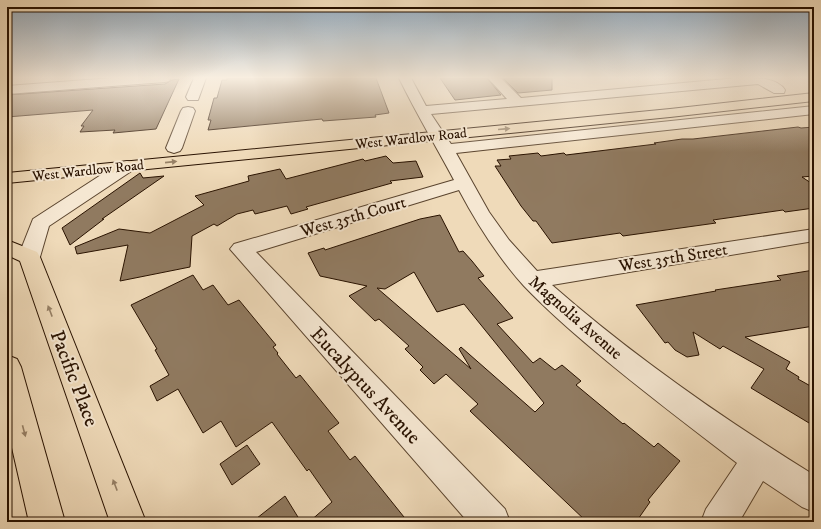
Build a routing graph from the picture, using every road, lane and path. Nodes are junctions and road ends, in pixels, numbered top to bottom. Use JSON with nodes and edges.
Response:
{"nodes":[{"id":1,"x":191,"y":103,"type":"edge"},
{"id":2,"x":419,"y":103,"type":"edge"},
{"id":3,"x":515,"y":103,"type":"edge"},
{"id":4,"x":660,"y":103,"type":"edge"},
{"id":5,"x":763,"y":103,"type":"edge"},
{"id":6,"x":814,"y":110,"type":"edge"},
{"id":7,"x":434,"y":130,"type":"junction"},
{"id":8,"x":174,"y":148,"type":"junction"},
{"id":9,"x":7,"y":164,"type":"edge"},
{"id":10,"x":127,"y":166,"type":"junction"},
{"id":11,"x":7,"y":178,"type":"edge"},
{"id":12,"x":464,"y":183,"type":"junction"},
{"id":13,"x":814,"y":235,"type":"edge"},
{"id":14,"x":241,"y":249,"type":"joint"},
{"id":15,"x":18,"y":252,"type":"edge"},
{"id":16,"x":532,"y":280,"type":"junction"},
{"id":17,"x":7,"y":367,"type":"edge"},
{"id":18,"x":758,"y":459,"type":"junction"},
{"id":19,"x":814,"y":495,"type":"edge"},
{"id":20,"x":48,"y":522,"type":"edge"},
{"id":21,"x":128,"y":522,"type":"edge"},
{"id":22,"x":492,"y":522,"type":"edge"},
{"id":23,"x":719,"y":522,"type":"edge"}],
"edges":[{"from":1,"to":8,"type":"street"},
{"from":2,"to":7,"type":"street","name":"Magnolia Avenue"},
{"from":3,"to":7,"type":"street","name":"West Wardlow Road"},
{"from":4,"to":7,"type":"main road","name":"West Wardlow Road"},
{"from":7,"to":5,"type":"main road","name":"West Wardlow Road","one_way":true},
{"from":6,"to":7,"type":"street","name":"West Wardlow Road"},
{"from":7,"to":8,"type":"main road","name":"West Wardlow Road"},
{"from":10,"to":7,"type":"main road","name":"West Wardlow Road","one_way":true},
{"from":7,"to":12,"type":"street","name":"Magnolia Avenue"},
{"from":8,"to":9,"type":"main road","name":"West Wardlow Road"},
{"from":10,"to":11,"type":"main road","name":"West Wardlow Road"},
{"from":10,"to":15,"type":"street"},
{"from":12,"to":14,"type":"street","name":"West 35th Court"},
{"from":12,"to":16,"type":"street","name":"Magnolia Avenue"},
{"from":13,"to":16,"type":"street","name":"West 35th Street"},
{"from":14,"to":22,"type":"street","name":"Eucalyptus Avenue"},
{"from":21,"to":15,"type":"main road","name":"Pacific Place","one_way":true},
{"from":16,"to":18,"type":"street","name":"Magnolia Avenue"},
{"from":17,"to":20,"type":"main road","one_way":true},
{"from":18,"to":19,"type":"street","name":"Magnolia Avenue"},
{"from":18,"to":23,"type":"street"}]}
